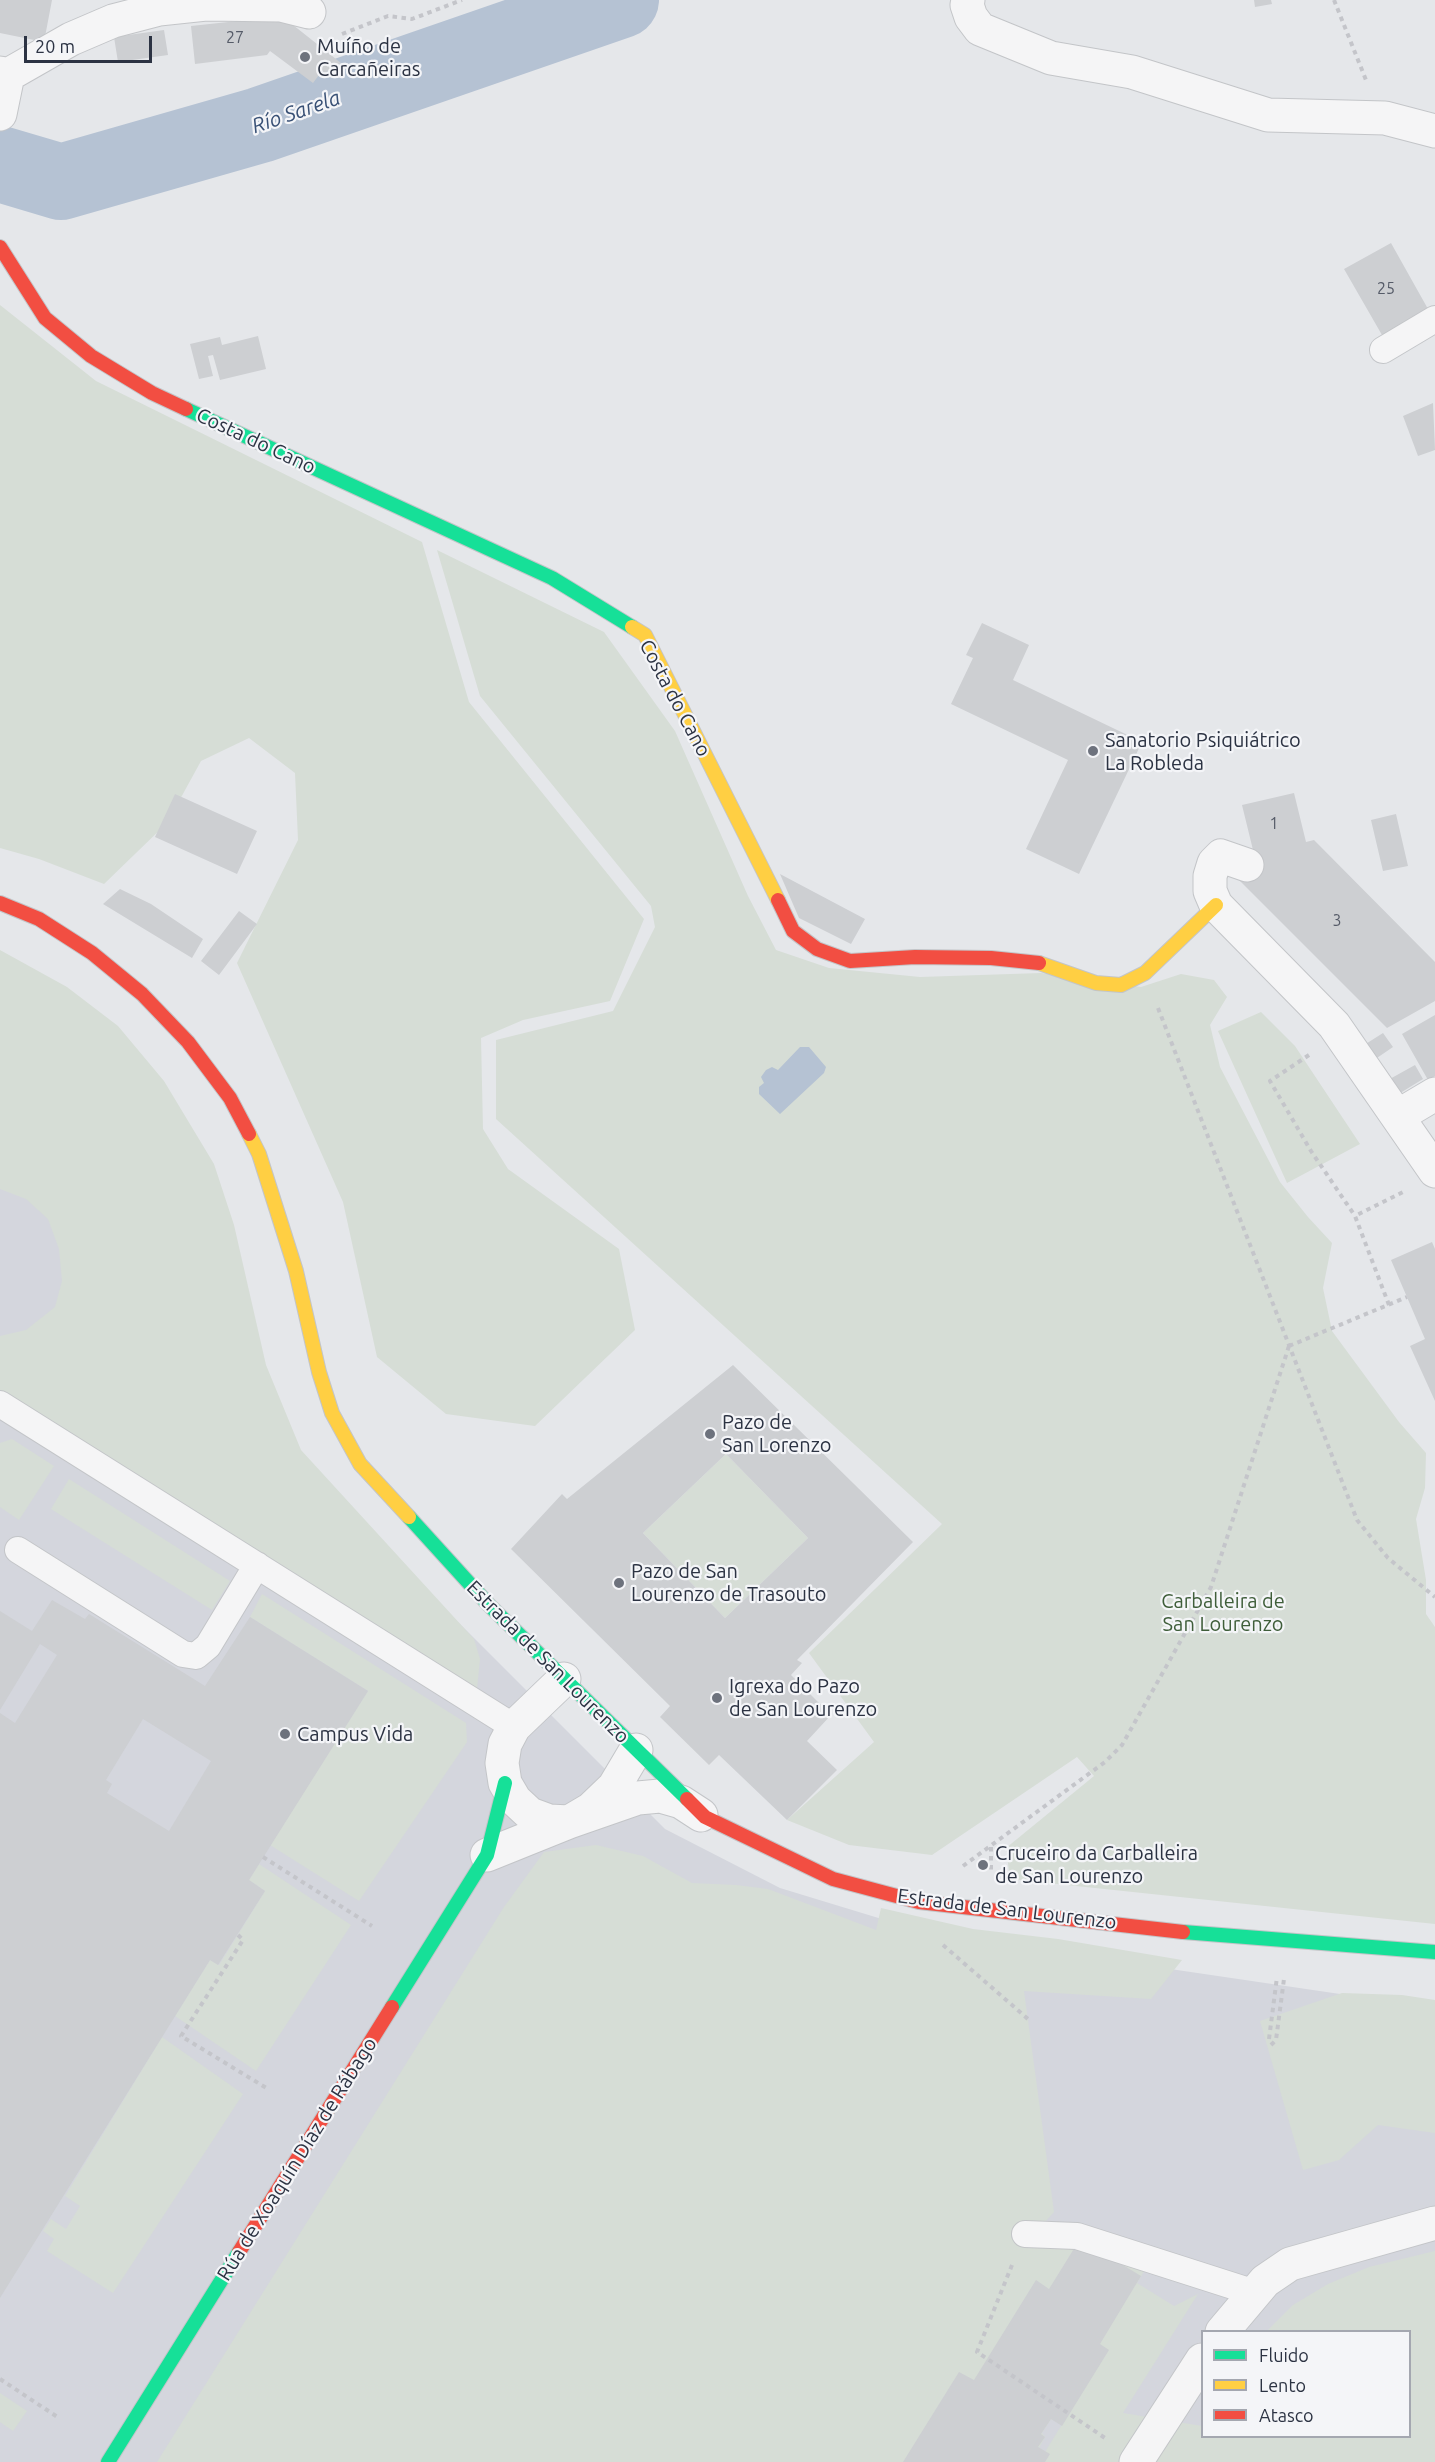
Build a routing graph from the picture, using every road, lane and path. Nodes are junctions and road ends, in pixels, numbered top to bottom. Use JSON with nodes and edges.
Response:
{"nodes":[{"id":1,"x":462,"y":0,"type":"edge"},
{"id":2,"x":968,"y":0,"type":"edge"},
{"id":3,"x":1334,"y":0,"type":"edge"},
{"id":4,"x":309,"y":12,"type":"joint"},
{"id":5,"x":3,"y":89,"type":"edge"},
{"id":6,"x":1385,"y":118,"type":"junction"},
{"id":7,"x":1435,"y":131,"type":"edge"},
{"id":8,"x":0,"y":247,"type":"edge"},
{"id":9,"x":1435,"y":319,"type":"edge"},
{"id":10,"x":1383,"y":350,"type":"dead end"},
{"id":11,"x":1247,"y":865,"type":"dead end"},
{"id":12,"x":0,"y":903,"type":"edge"},
{"id":13,"x":1216,"y":905,"type":"junction"},
{"id":14,"x":1145,"y":973,"type":"junction"},
{"id":15,"x":1304,"y":1059,"type":"dead end"},
{"id":16,"x":1435,"y":1094,"type":"edge"},
{"id":17,"x":1398,"y":1116,"type":"junction"},
{"id":18,"x":1423,"y":1179,"type":"edge"},
{"id":19,"x":1355,"y":1216,"type":"junction"},
{"id":20,"x":1407,"y":1297,"type":"dead end"},
{"id":21,"x":1389,"y":1305,"type":"junction"},
{"id":22,"x":1289,"y":1346,"type":"junction"},
{"id":23,"x":0,"y":1404,"type":"edge"},
{"id":24,"x":18,"y":1550,"type":"dead end"},
{"id":25,"x":256,"y":1565,"type":"junction"},
{"id":26,"x":1435,"y":1598,"type":"edge"},
{"id":27,"x":564,"y":1679,"type":"junction"},
{"id":28,"x":514,"y":1727,"type":"junction"},
{"id":29,"x":636,"y":1750,"type":"junction"},
{"id":30,"x":506,"y":1783,"type":"junction"},
{"id":31,"x":705,"y":1817,"type":"junction"},
{"id":32,"x":569,"y":1822,"type":"junction"},
{"id":33,"x":990,"y":1846,"type":"junction"},
{"id":34,"x":487,"y":1855,"type":"junction"},
{"id":35,"x":263,"y":1857,"type":"dead end"},
{"id":36,"x":957,"y":1871,"type":"dead end"},
{"id":37,"x":992,"y":1883,"type":"dead end"},
{"id":38,"x":372,"y":1926,"type":"dead end"},
{"id":39,"x":238,"y":1935,"type":"dead end"},
{"id":40,"x":939,"y":1939,"type":"dead end"},
{"id":41,"x":1435,"y":1952,"type":"edge"},
{"id":42,"x":1285,"y":1973,"type":"dead end"},
{"id":43,"x":1278,"y":1974,"type":"dead end"},
{"id":44,"x":1028,"y":2019,"type":"dead end"},
{"id":45,"x":1269,"y":2039,"type":"dead end"},
{"id":46,"x":1271,"y":2045,"type":"dead end"},
{"id":47,"x":268,"y":2089,"type":"dead end"},
{"id":48,"x":1435,"y":2223,"type":"edge"},
{"id":49,"x":1025,"y":2234,"type":"joint"},
{"id":50,"x":1255,"y":2292,"type":"junction"},
{"id":51,"x":1223,"y":2330,"type":"edge"},
{"id":52,"x":1201,"y":2362,"type":"edge"},
{"id":53,"x":0,"y":2379,"type":"edge"},
{"id":54,"x":59,"y":2418,"type":"dead end"},
{"id":55,"x":1125,"y":2453,"type":"edge"},
{"id":56,"x":108,"y":2462,"type":"edge"}],
"edges":[{"from":1,"to":4,"type":"path"},
{"from":2,"to":6,"type":"street"},
{"from":3,"to":6,"type":"path"},
{"from":4,"to":5,"type":"street"},
{"from":6,"to":7,"type":"street"},
{"from":8,"to":14,"type":"street","name":"Costa do Cano"},
{"from":9,"to":10,"type":"lane"},
{"from":11,"to":13,"type":"street"},
{"from":12,"to":27,"type":"street","name":"Estrada de San Lourenzo"},
{"from":13,"to":14,"type":"street","name":"Costa do Cano"},
{"from":13,"to":17,"type":"street"},
{"from":14,"to":22,"type":"path"},
{"from":15,"to":19,"type":"path"},
{"from":16,"to":17,"type":"street"},
{"from":17,"to":18,"type":"street"},
{"from":18,"to":19,"type":"path"},
{"from":19,"to":21,"type":"path"},
{"from":20,"to":21,"type":"path"},
{"from":21,"to":22,"type":"path"},
{"from":22,"to":26,"type":"path"},
{"from":22,"to":33,"type":"path"},
{"from":23,"to":25,"type":"lane"},
{"from":24,"to":25,"type":"lane"},
{"from":25,"to":28,"type":"lane"},
{"from":27,"to":28,"type":"street","name":"Rúa de Xoaquín Díaz de Rábago"},
{"from":27,"to":29,"type":"street","name":"Estrada de San Lourenzo"},
{"from":28,"to":30,"type":"street","name":"Rúa de Xoaquín Díaz de Rábago"},
{"from":29,"to":31,"type":"street","name":"Estrada de San Lourenzo"},
{"from":29,"to":32,"type":"street","name":"Rúa de Xoaquín Díaz de Rábago"},
{"from":30,"to":32,"type":"street","name":"Rúa de Xoaquín Díaz de Rábago"},
{"from":30,"to":34,"type":"street","name":"Rúa de Xoaquín Díaz de Rábago"},
{"from":31,"to":32,"type":"street","name":"Rúa de Xoaquín Díaz de Rábago"},
{"from":31,"to":41,"type":"street","name":"Estrada de San Lourenzo"},
{"from":32,"to":34,"type":"street","name":"Rúa de Xoaquín Díaz de Rábago"},
{"from":33,"to":36,"type":"path"},
{"from":33,"to":37,"type":"path"},
{"from":34,"to":56,"type":"street","name":"Rúa de Xoaquín Díaz de Rábago"},
{"from":35,"to":38,"type":"path"},
{"from":39,"to":47,"type":"path"},
{"from":40,"to":44,"type":"path"},
{"from":42,"to":46,"type":"path"},
{"from":43,"to":45,"type":"path"},
{"from":48,"to":50,"type":"street"},
{"from":49,"to":50,"type":"lane"},
{"from":49,"to":55,"type":"path"},
{"from":50,"to":51,"type":"street"},
{"from":52,"to":55,"type":"street"},
{"from":53,"to":54,"type":"path"}]}
